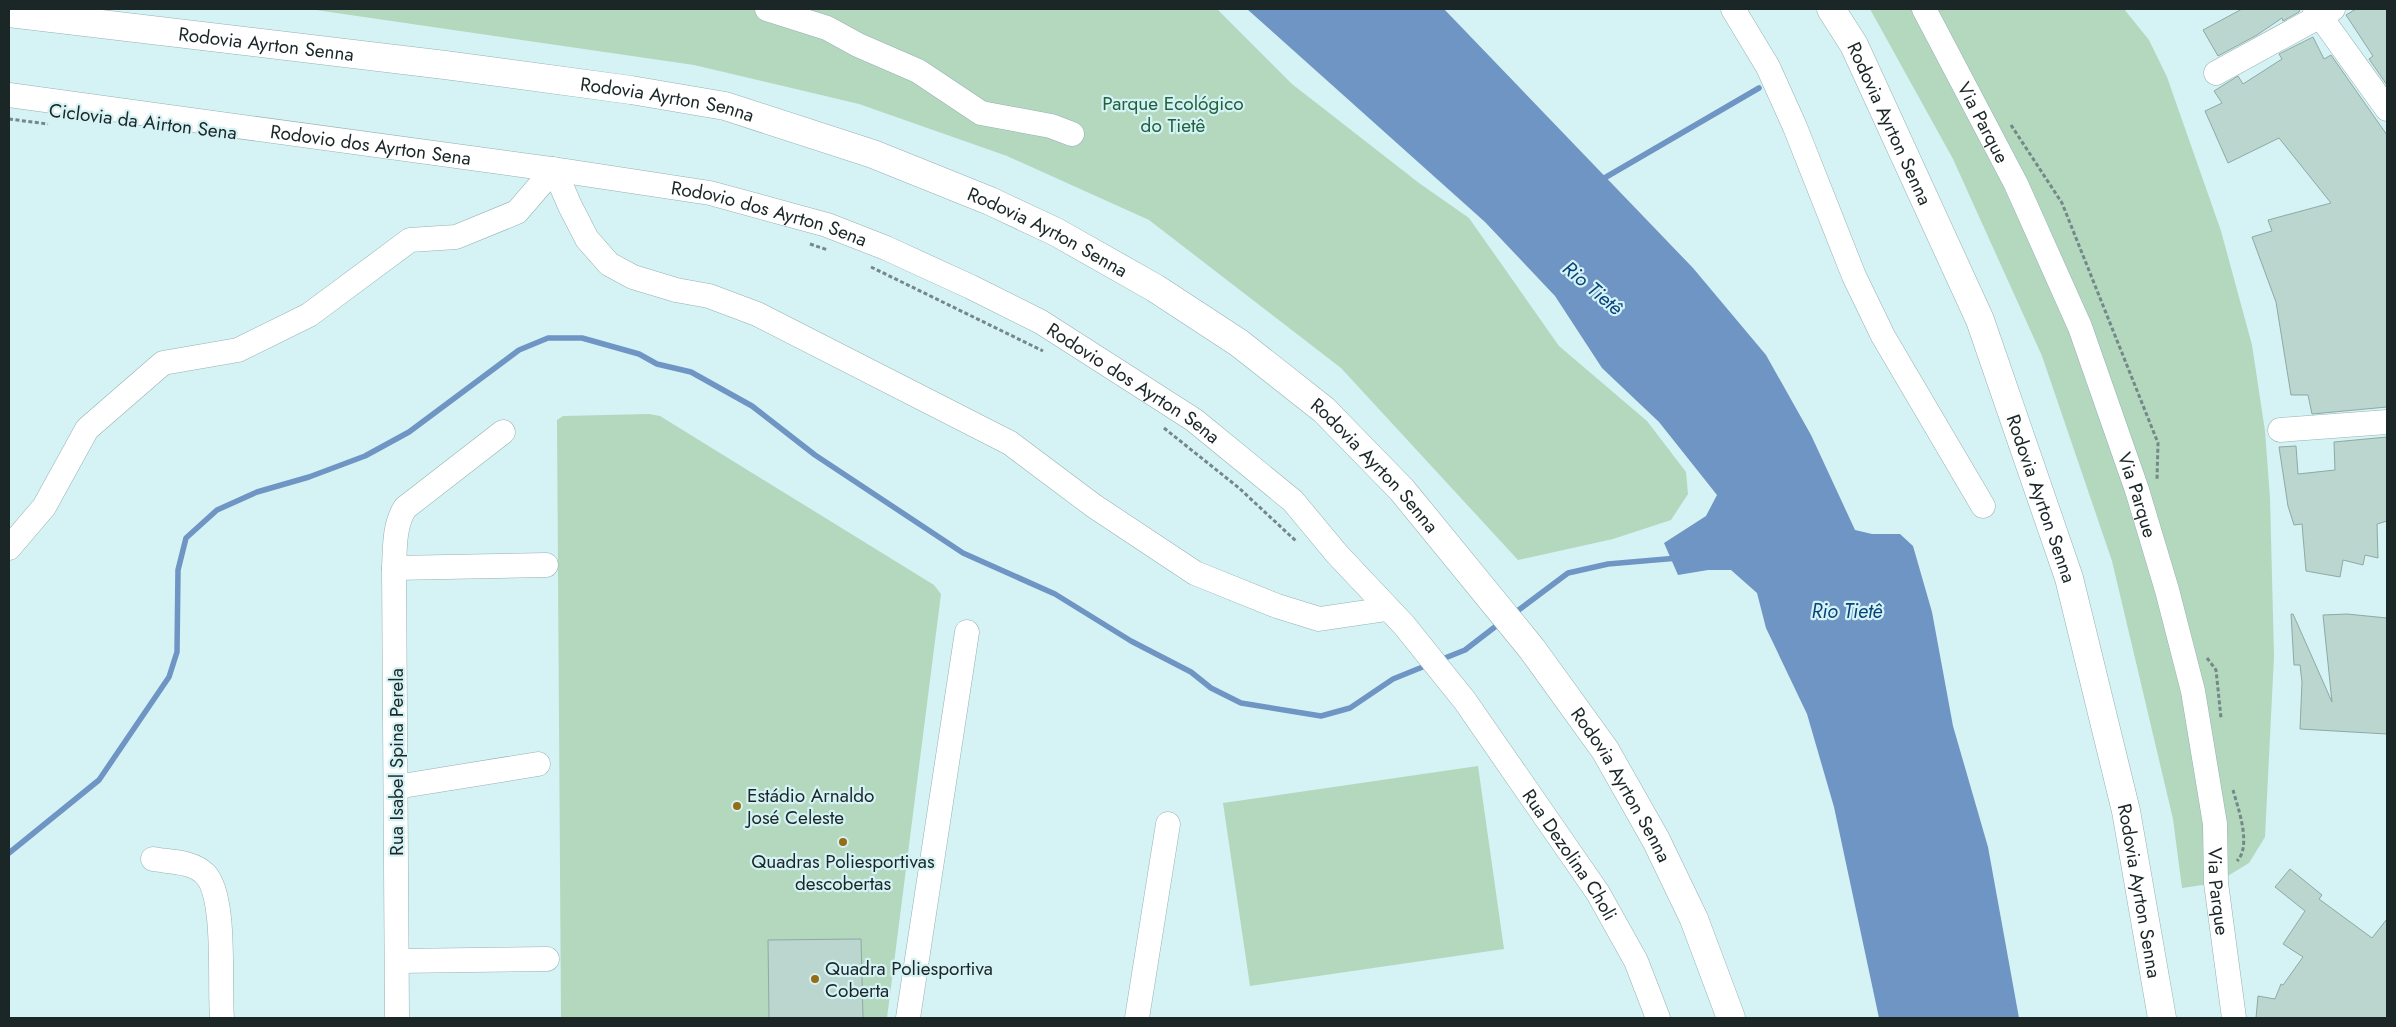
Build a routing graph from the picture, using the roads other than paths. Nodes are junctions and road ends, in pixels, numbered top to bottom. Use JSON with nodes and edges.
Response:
{"nodes":[{"id":1,"x":768,"y":9,"type":"edge"},
{"id":2,"x":1734,"y":9,"type":"edge"},
{"id":3,"x":1831,"y":9,"type":"edge"},
{"id":4,"x":1924,"y":9,"type":"edge"},
{"id":5,"x":2323,"y":11,"type":"edge"},
{"id":6,"x":9,"y":13,"type":"edge"},
{"id":7,"x":2216,"y":73,"type":"dead end"},
{"id":8,"x":9,"y":95,"type":"edge"},
{"id":9,"x":2387,"y":109,"type":"edge"},
{"id":10,"x":1072,"y":134,"type":"dead end"},
{"id":11,"x":554,"y":169,"type":"junction"},
{"id":12,"x":2387,"y":422,"type":"edge"},
{"id":13,"x":2280,"y":430,"type":"dead end"},
{"id":14,"x":502,"y":432,"type":"dead end"},
{"id":15,"x":1984,"y":506,"type":"dead end"},
{"id":16,"x":9,"y":548,"type":"edge"},
{"id":17,"x":546,"y":566,"type":"dead end"},
{"id":18,"x":394,"y":568,"type":"junction"},
{"id":19,"x":1387,"y":609,"type":"junction"},
{"id":20,"x":1404,"y":626,"type":"joint"},
{"id":21,"x":967,"y":632,"type":"dead end"},
{"id":22,"x":538,"y":764,"type":"dead end"},
{"id":23,"x":396,"y":787,"type":"junction"},
{"id":24,"x":1168,"y":824,"type":"dead end"},
{"id":25,"x":153,"y":860,"type":"dead end"},
{"id":26,"x":547,"y":959,"type":"dead end"},
{"id":27,"x":397,"y":961,"type":"junction"},
{"id":28,"x":222,"y":1018,"type":"edge"},
{"id":29,"x":397,"y":1018,"type":"edge"},
{"id":30,"x":908,"y":1018,"type":"edge"},
{"id":31,"x":1137,"y":1018,"type":"edge"},
{"id":32,"x":1658,"y":1018,"type":"edge"},
{"id":33,"x":1731,"y":1018,"type":"edge"},
{"id":34,"x":2162,"y":1018,"type":"edge"},
{"id":35,"x":2234,"y":1018,"type":"edge"}],
"edges":[{"from":1,"to":10,"type":"street"},
{"from":2,"to":15,"type":"street"},
{"from":3,"to":34,"type":"highway","name":"Rodovia Ayrton Senna"},
{"from":4,"to":35,"type":"street","name":"Via Parque"},
{"from":5,"to":7,"type":"street"},
{"from":5,"to":9,"type":"street"},
{"from":6,"to":33,"type":"highway","name":"Rodovia Ayrton Senna"},
{"from":8,"to":11,"type":"street","name":"Rodovio dos Ayrton Sena"},
{"from":11,"to":16,"type":"street"},
{"from":11,"to":19,"type":"street","name":"Rodovio dos Ayrton Sena"},
{"from":11,"to":19,"type":"street"},
{"from":12,"to":13,"type":"street"},
{"from":14,"to":18,"type":"street","name":"Rua Isabel Spina Perela"},
{"from":17,"to":18,"type":"street"},
{"from":18,"to":23,"type":"street","name":"Rua Isabel Spina Perela"},
{"from":19,"to":20,"type":"street","name":"Rodovio dos Ayrton Sena"},
{"from":20,"to":32,"type":"street","name":"Rua Dezolina Choli"},
{"from":21,"to":30,"type":"street"},
{"from":22,"to":23,"type":"street"},
{"from":23,"to":27,"type":"street","name":"Rua Isabel Spina Perela"},
{"from":24,"to":31,"type":"street"},
{"from":25,"to":28,"type":"street"},
{"from":26,"to":27,"type":"street"},
{"from":27,"to":29,"type":"street","name":"Rua Isabel Spina Perela"}]}
